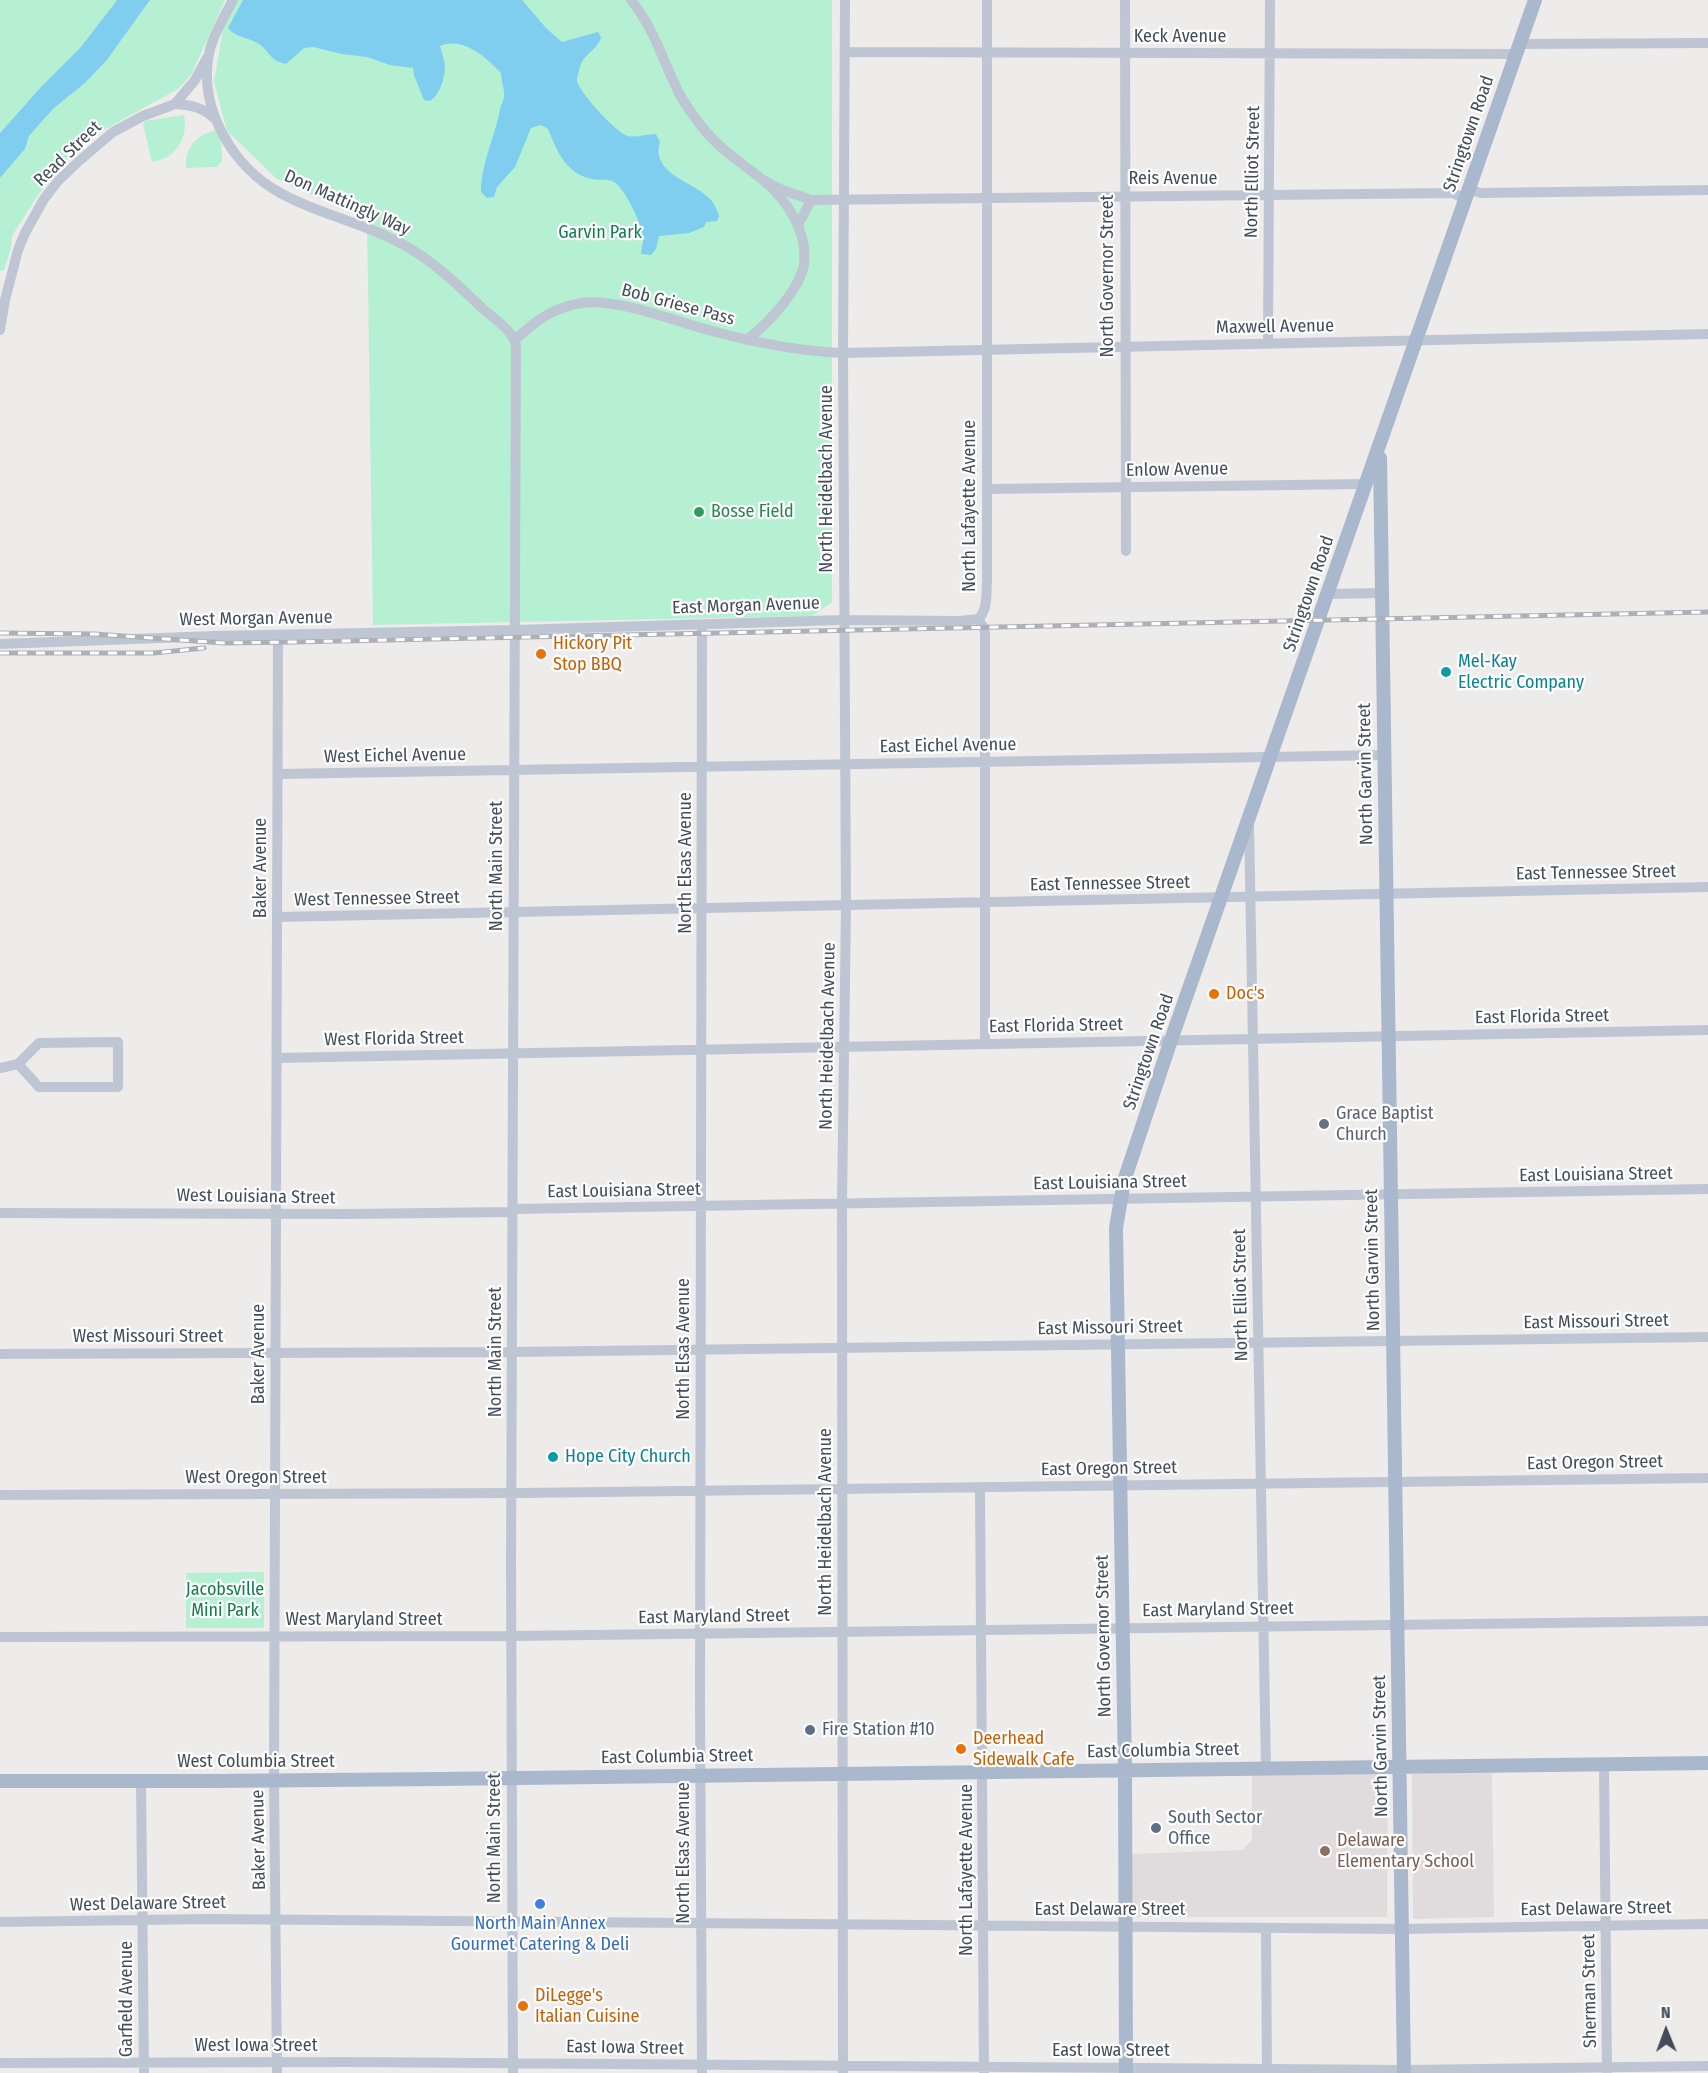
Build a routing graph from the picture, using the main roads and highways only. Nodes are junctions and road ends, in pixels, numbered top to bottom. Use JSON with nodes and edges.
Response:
{"nodes":[{"id":1,"x":1535,"y":0,"type":"edge"},
{"id":2,"x":1380,"y":447,"type":"junction"},
{"id":3,"x":1119,"y":1199,"type":"joint"},
{"id":4,"x":1708,"y":1762,"type":"edge"},
{"id":5,"x":1400,"y":1767,"type":"junction"},
{"id":6,"x":1125,"y":1770,"type":"junction"},
{"id":7,"x":511,"y":1778,"type":"joint"},
{"id":8,"x":0,"y":1781,"type":"edge"},
{"id":9,"x":1126,"y":2070,"type":"edge"},
{"id":10,"x":1404,"y":2072,"type":"edge"}],
"edges":[{"from":1,"to":2,"type":"main road","name":"Stringtown Road"},
{"from":2,"to":3,"type":"main road","name":"Stringtown Road"},
{"from":2,"to":5,"type":"main road","name":"North Garvin Street"},
{"from":3,"to":6,"type":"main road","name":"North Governor Street"},
{"from":4,"to":5,"type":"main road","name":"East Columbia Street"},
{"from":5,"to":6,"type":"main road","name":"East Columbia Street"},
{"from":5,"to":10,"type":"main road","name":"North Garvin Street"},
{"from":6,"to":7,"type":"main road","name":"East Columbia Street"},
{"from":6,"to":9,"type":"main road","name":"North Governor Street"},
{"from":7,"to":8,"type":"main road","name":"West Columbia Street"}]}
